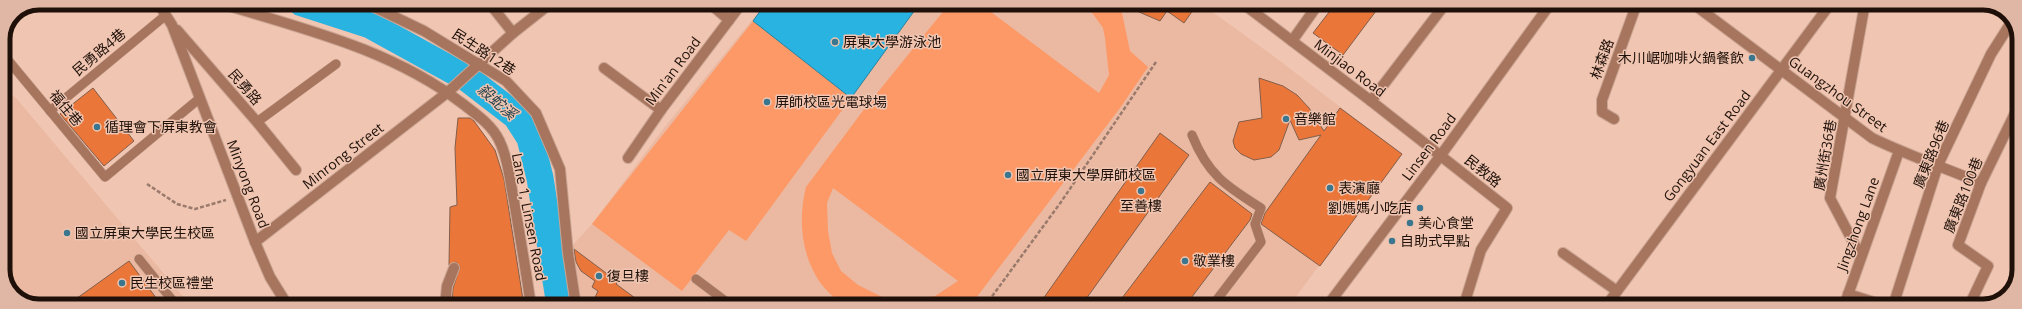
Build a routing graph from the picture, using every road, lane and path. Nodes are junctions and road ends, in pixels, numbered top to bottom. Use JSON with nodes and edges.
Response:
{"nodes":[{"id":1,"x":163,"y":10,"type":"edge"},
{"id":2,"x":243,"y":10,"type":"edge"},
{"id":3,"x":381,"y":10,"type":"edge"},
{"id":4,"x":495,"y":10,"type":"edge"},
{"id":5,"x":542,"y":10,"type":"edge"},
{"id":6,"x":717,"y":10,"type":"edge"},
{"id":7,"x":737,"y":10,"type":"edge"},
{"id":8,"x":1251,"y":10,"type":"edge"},
{"id":9,"x":1314,"y":10,"type":"edge"},
{"id":10,"x":1441,"y":10,"type":"edge"},
{"id":11,"x":1546,"y":10,"type":"edge"},
{"id":12,"x":1634,"y":10,"type":"edge"},
{"id":13,"x":1701,"y":10,"type":"edge"},
{"id":14,"x":1827,"y":10,"type":"edge"},
{"id":15,"x":1864,"y":10,"type":"edge"},
{"id":16,"x":166,"y":15,"type":"junction"},
{"id":17,"x":729,"y":20,"type":"junction"},
{"id":18,"x":172,"y":25,"type":"junction"},
{"id":19,"x":2009,"y":26,"type":"edge"},
{"id":20,"x":513,"y":33,"type":"junction"},
{"id":21,"x":1292,"y":41,"type":"junction"},
{"id":22,"x":10,"y":62,"type":"edge"},
{"id":23,"x":1156,"y":62,"type":"dead end"},
{"id":24,"x":336,"y":64,"type":"dead end"},
{"id":25,"x":480,"y":64,"type":"junction"},
{"id":26,"x":604,"y":68,"type":"dead end"},
{"id":27,"x":1782,"y":70,"type":"junction"},
{"id":28,"x":448,"y":92,"type":"junction"},
{"id":29,"x":200,"y":98,"type":"junction"},
{"id":30,"x":1371,"y":101,"type":"junction"},
{"id":31,"x":661,"y":110,"type":"junction"},
{"id":32,"x":50,"y":111,"type":"junction"},
{"id":33,"x":1614,"y":119,"type":"dead end"},
{"id":34,"x":2012,"y":119,"type":"edge"},
{"id":35,"x":1846,"y":120,"type":"junction"},
{"id":36,"x":257,"y":122,"type":"junction"},
{"id":37,"x":1192,"y":135,"type":"dead end"},
{"id":38,"x":1899,"y":151,"type":"junction"},
{"id":39,"x":1441,"y":155,"type":"junction"},
{"id":40,"x":628,"y":158,"type":"dead end"},
{"id":41,"x":1938,"y":165,"type":"junction"},
{"id":42,"x":296,"y":170,"type":"dead end"},
{"id":43,"x":1981,"y":183,"type":"junction"},
{"id":44,"x":147,"y":184,"type":"dead end"},
{"id":45,"x":238,"y":196,"type":"junction"},
{"id":46,"x":255,"y":242,"type":"junction"},
{"id":47,"x":1564,"y":253,"type":"dead end"},
{"id":48,"x":1861,"y":257,"type":"junction"},
{"id":49,"x":139,"y":259,"type":"dead end"},
{"id":50,"x":454,"y":268,"type":"dead end"},
{"id":51,"x":696,"y":279,"type":"dead end"},
{"id":52,"x":1617,"y":291,"type":"junction"},
{"id":53,"x":1848,"y":294,"type":"junction"},
{"id":54,"x":171,"y":299,"type":"edge"},
{"id":55,"x":284,"y":299,"type":"edge"},
{"id":56,"x":446,"y":299,"type":"edge"},
{"id":57,"x":530,"y":299,"type":"edge"},
{"id":58,"x":575,"y":299,"type":"edge"},
{"id":59,"x":723,"y":299,"type":"edge"},
{"id":60,"x":990,"y":299,"type":"edge"},
{"id":61,"x":1217,"y":299,"type":"edge"},
{"id":62,"x":1332,"y":299,"type":"edge"},
{"id":63,"x":1466,"y":299,"type":"edge"},
{"id":64,"x":1611,"y":299,"type":"edge"},
{"id":65,"x":1846,"y":299,"type":"edge"},
{"id":66,"x":1864,"y":299,"type":"edge"},
{"id":67,"x":1895,"y":299,"type":"edge"},
{"id":68,"x":1972,"y":299,"type":"edge"}],
"edges":[{"from":1,"to":16,"type":"street","name":"Minyong Road"},
{"from":2,"to":28,"type":"street","name":"Lane 1, Linsen Road"},
{"from":3,"to":25,"type":"street","name":"民生路12巷"},
{"from":4,"to":20,"type":"street"},
{"from":5,"to":20,"type":"street"},
{"from":6,"to":17,"type":"street"},
{"from":7,"to":17,"type":"street","name":"Min'an Road"},
{"from":8,"to":21,"type":"street","name":"Minjiao Road"},
{"from":9,"to":21,"type":"street"},
{"from":10,"to":30,"type":"street"},
{"from":11,"to":39,"type":"street","name":"Linsen Road"},
{"from":12,"to":33,"type":"street","name":"林森路"},
{"from":13,"to":27,"type":"street","name":"Guangzhou Street"},
{"from":14,"to":27,"type":"street","name":"Gongyuan East Road"},
{"from":15,"to":35,"type":"street","name":"廣州街36巷"},
{"from":16,"to":18,"type":"street","name":"Minyong Road"},
{"from":16,"to":32,"type":"lane","name":"民勇路4巷"},
{"from":17,"to":31,"type":"street","name":"Min'an Road"},
{"from":18,"to":29,"type":"street","name":"Minyong Road"},
{"from":18,"to":36,"type":"street","name":"民勇路"},
{"from":19,"to":41,"type":"street","name":"廣東路96巷"},
{"from":20,"to":25,"type":"street"},
{"from":21,"to":30,"type":"street","name":"Minjiao Road"},
{"from":22,"to":32,"type":"lane","name":"福住巷"},
{"from":23,"to":60,"type":"path"},
{"from":24,"to":36,"type":"lane"},
{"from":25,"to":28,"type":"street","name":"Minrong Street"},
{"from":25,"to":58,"type":"street","name":"民生路12巷"},
{"from":26,"to":31,"type":"street"},
{"from":27,"to":35,"type":"street","name":"Guangzhou Street"},
{"from":27,"to":52,"type":"street","name":"Gongyuan East Road"},
{"from":28,"to":46,"type":"street","name":"Minrong Street"},
{"from":28,"to":57,"type":"street","name":"Lane 1, Linsen Road"},
{"from":29,"to":32,"type":"lane","name":"福住巷"},
{"from":29,"to":45,"type":"street","name":"Minyong Road"},
{"from":30,"to":39,"type":"street","name":"Minjiao Road"},
{"from":31,"to":40,"type":"street","name":"Min'an Road"},
{"from":34,"to":43,"type":"street","name":"廣東路100巷"},
{"from":35,"to":38,"type":"street","name":"Guangzhou Street"},
{"from":35,"to":48,"type":"street","name":"廣州街36巷"},
{"from":36,"to":42,"type":"street","name":"民勇路"},
{"from":37,"to":61,"type":"lane"},
{"from":38,"to":41,"type":"street","name":"Guangzhou Street"},
{"from":38,"to":48,"type":"street","name":"Jingzhong Lane"},
{"from":39,"to":62,"type":"street","name":"Linsen Road"},
{"from":39,"to":63,"type":"street","name":"民教路"},
{"from":41,"to":43,"type":"street","name":"Guangzhou Street"},
{"from":41,"to":67,"type":"street","name":"廣東路96巷"},
{"from":43,"to":68,"type":"street","name":"廣東路100巷"},
{"from":44,"to":45,"type":"path"},
{"from":45,"to":46,"type":"street","name":"Minyong Road"},
{"from":46,"to":55,"type":"street"},
{"from":47,"to":52,"type":"street"},
{"from":48,"to":53,"type":"street","name":"Jingzhong Lane"},
{"from":49,"to":54,"type":"lane"},
{"from":50,"to":56,"type":"street"},
{"from":51,"to":59,"type":"lane"},
{"from":52,"to":64,"type":"street","name":"Gongyuan East Road"},
{"from":53,"to":65,"type":"street","name":"Jingzhong Lane"},
{"from":53,"to":66,"type":"street"}]}
